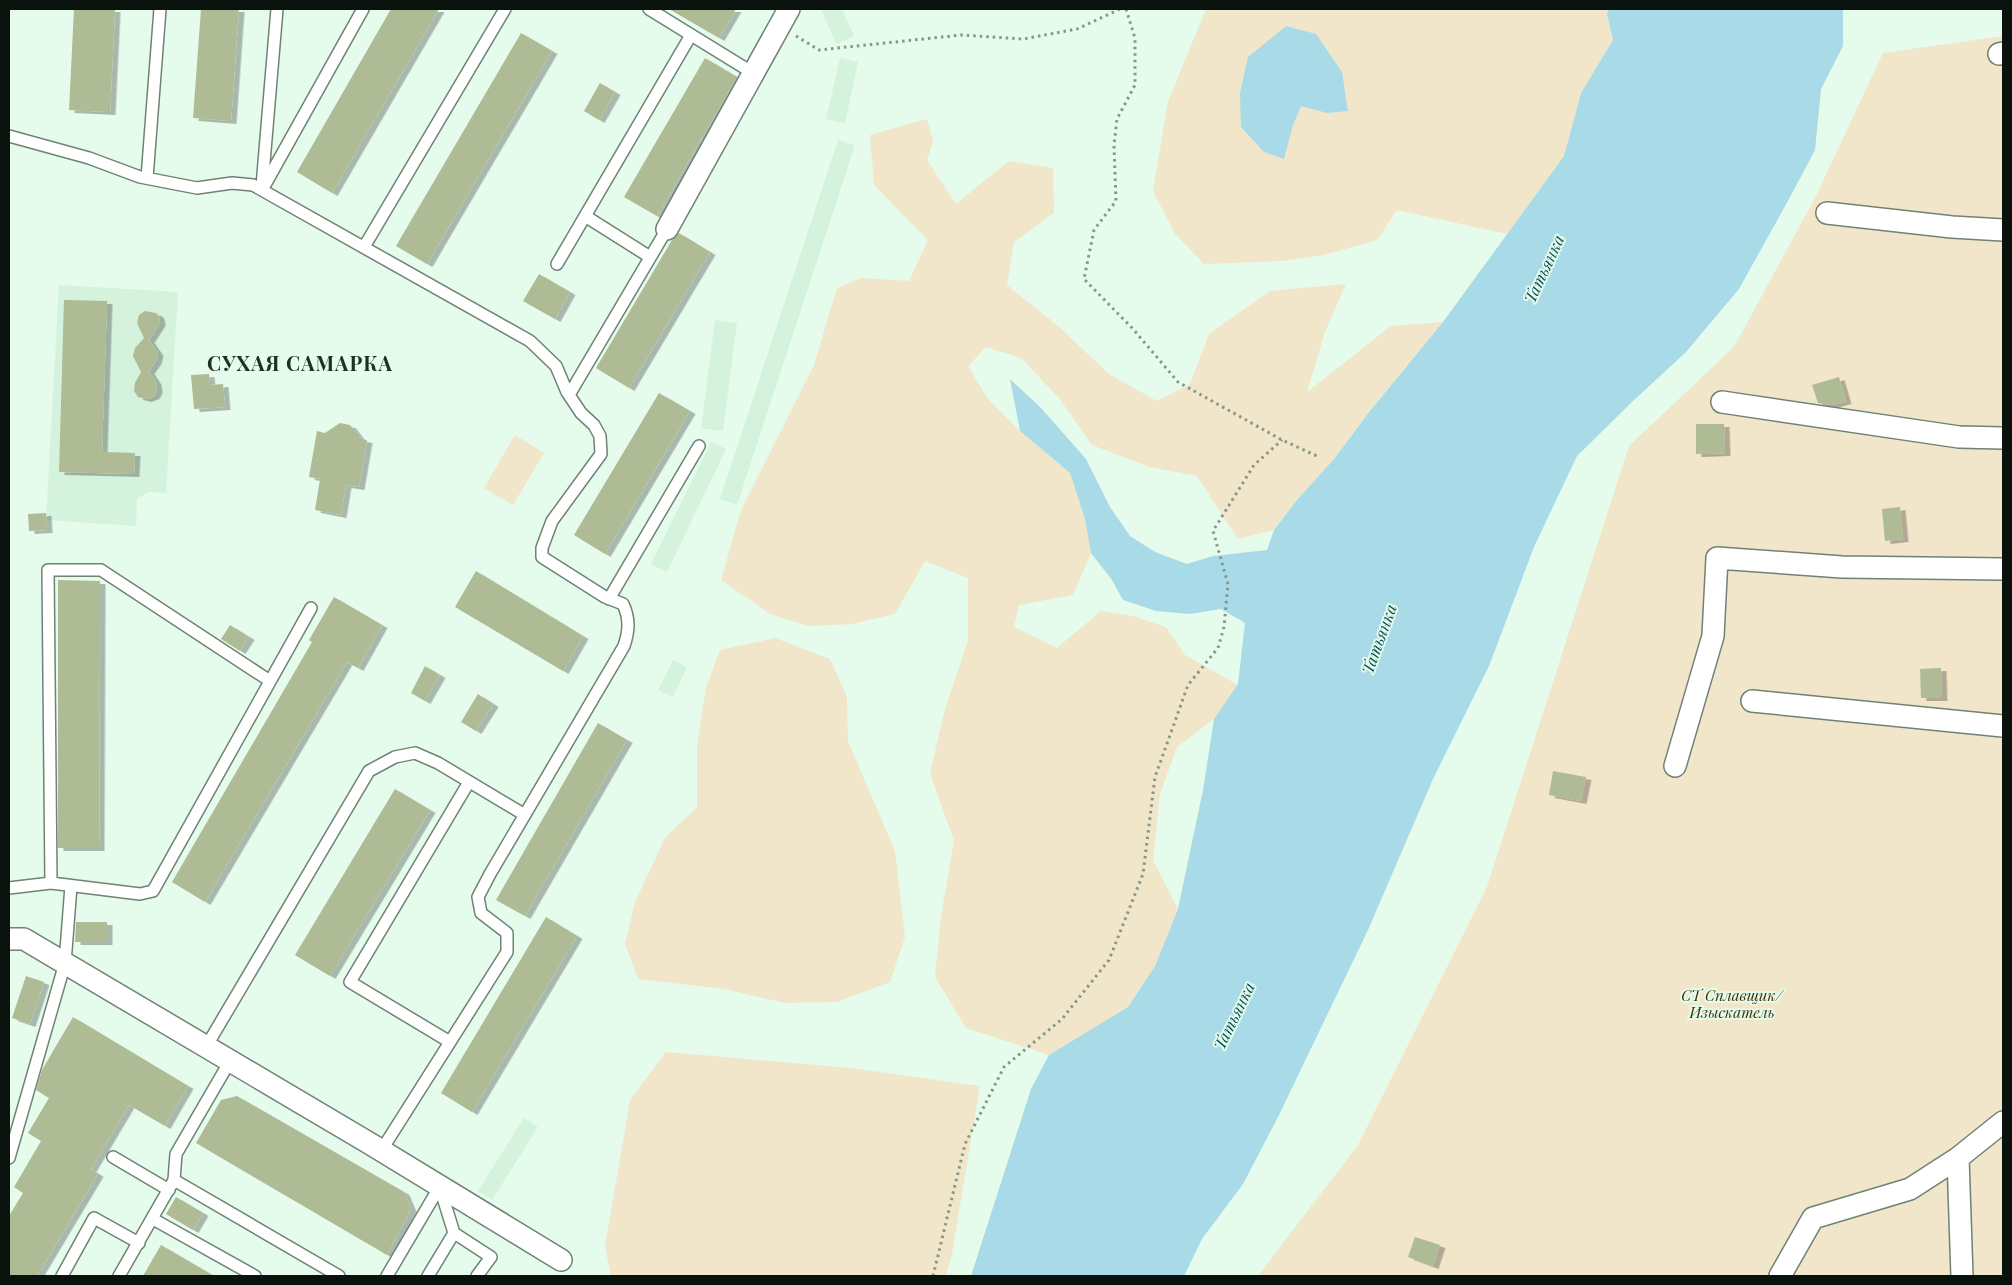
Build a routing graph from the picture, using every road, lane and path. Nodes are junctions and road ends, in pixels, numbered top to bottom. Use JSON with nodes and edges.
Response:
{"nodes":[{"id":1,"x":160,"y":9,"type":"edge"},
{"id":2,"x":277,"y":9,"type":"edge"},
{"id":3,"x":362,"y":9,"type":"edge"},
{"id":4,"x":505,"y":9,"type":"edge"},
{"id":5,"x":649,"y":9,"type":"edge"},
{"id":6,"x":1120,"y":9,"type":"edge"},
{"id":7,"x":1126,"y":9,"type":"edge"},
{"id":8,"x":784,"y":18,"type":"edge"},
{"id":9,"x":691,"y":34,"type":"junction"},
{"id":10,"x":754,"y":73,"type":"junction"},
{"id":11,"x":9,"y":136,"type":"edge"},
{"id":12,"x":147,"y":178,"type":"junction"},
{"id":13,"x":262,"y":190,"type":"junction"},
{"id":14,"x":1827,"y":213,"type":"dead end"},
{"id":15,"x":585,"y":216,"type":"junction"},
{"id":16,"x":667,"y":229,"type":"joint"},
{"id":17,"x":2003,"y":230,"type":"edge"},
{"id":18,"x":364,"y":248,"type":"junction"},
{"id":19,"x":650,"y":257,"type":"junction"},
{"id":20,"x":557,"y":264,"type":"dead end"},
{"id":21,"x":569,"y":395,"type":"junction"},
{"id":22,"x":1722,"y":402,"type":"dead end"},
{"id":23,"x":2003,"y":438,"type":"edge"},
{"id":24,"x":1282,"y":440,"type":"junction"},
{"id":25,"x":699,"y":446,"type":"dead end"},
{"id":26,"x":1318,"y":456,"type":"dead end"},
{"id":27,"x":2003,"y":569,"type":"edge"},
{"id":28,"x":609,"y":599,"type":"junction"},
{"id":29,"x":311,"y":608,"type":"dead end"},
{"id":30,"x":270,"y":681,"type":"junction"},
{"id":31,"x":1752,"y":701,"type":"dead end"},
{"id":32,"x":2003,"y":726,"type":"edge"},
{"id":33,"x":1675,"y":766,"type":"dead end"},
{"id":34,"x":470,"y":782,"type":"junction"},
{"id":35,"x":524,"y":815,"type":"junction"},
{"id":36,"x":51,"y":883,"type":"junction"},
{"id":37,"x":71,"y":886,"type":"junction"},
{"id":38,"x":9,"y":888,"type":"edge"},
{"id":39,"x":9,"y":939,"type":"edge"},
{"id":40,"x":64,"y":963,"type":"junction"},
{"id":41,"x":450,"y":1042,"type":"junction"},
{"id":42,"x":206,"y":1047,"type":"junction"},
{"id":43,"x":230,"y":1061,"type":"junction"},
{"id":44,"x":2003,"y":1122,"type":"edge"},
{"id":45,"x":382,"y":1151,"type":"junction"},
{"id":46,"x":113,"y":1157,"type":"dead end"},
{"id":47,"x":9,"y":1158,"type":"edge"},
{"id":48,"x":1958,"y":1158,"type":"junction"},
{"id":49,"x":172,"y":1185,"type":"junction"},
{"id":50,"x":440,"y":1186,"type":"junction"},
{"id":51,"x":153,"y":1219,"type":"junction"},
{"id":52,"x":454,"y":1233,"type":"junction"},
{"id":53,"x":138,"y":1243,"type":"junction"},
{"id":54,"x":561,"y":1260,"type":"dead end"},
{"id":55,"x":62,"y":1276,"type":"edge"},
{"id":56,"x":119,"y":1276,"type":"edge"},
{"id":57,"x":255,"y":1276,"type":"edge"},
{"id":58,"x":339,"y":1276,"type":"edge"},
{"id":59,"x":388,"y":1276,"type":"edge"},
{"id":60,"x":428,"y":1276,"type":"edge"},
{"id":61,"x":477,"y":1276,"type":"edge"},
{"id":62,"x":933,"y":1276,"type":"edge"},
{"id":63,"x":1780,"y":1276,"type":"edge"},
{"id":64,"x":1962,"y":1276,"type":"edge"}],
"edges":[{"from":1,"to":12,"type":"lane"},
{"from":2,"to":13,"type":"lane"},
{"from":3,"to":13,"type":"lane"},
{"from":4,"to":18,"type":"lane"},
{"from":5,"to":9,"type":"lane"},
{"from":6,"to":8,"type":"path"},
{"from":7,"to":24,"type":"path"},
{"from":8,"to":10,"type":"street"},
{"from":9,"to":10,"type":"lane"},
{"from":9,"to":15,"type":"lane"},
{"from":10,"to":16,"type":"street"},
{"from":11,"to":12,"type":"lane"},
{"from":12,"to":13,"type":"lane"},
{"from":13,"to":18,"type":"lane"},
{"from":14,"to":17,"type":"street"},
{"from":15,"to":19,"type":"lane"},
{"from":15,"to":20,"type":"lane"},
{"from":16,"to":19,"type":"lane"},
{"from":18,"to":21,"type":"lane"},
{"from":19,"to":21,"type":"lane"},
{"from":21,"to":28,"type":"lane"},
{"from":22,"to":23,"type":"street"},
{"from":24,"to":26,"type":"path"},
{"from":24,"to":62,"type":"path"},
{"from":25,"to":28,"type":"lane"},
{"from":27,"to":33,"type":"street"},
{"from":28,"to":35,"type":"lane"},
{"from":29,"to":30,"type":"lane"},
{"from":30,"to":36,"type":"lane"},
{"from":30,"to":37,"type":"lane"},
{"from":31,"to":32,"type":"street"},
{"from":34,"to":35,"type":"lane"},
{"from":34,"to":41,"type":"lane"},
{"from":34,"to":42,"type":"lane"},
{"from":35,"to":41,"type":"lane"},
{"from":36,"to":37,"type":"lane"},
{"from":36,"to":38,"type":"lane"},
{"from":37,"to":40,"type":"lane"},
{"from":39,"to":40,"type":"street"},
{"from":40,"to":42,"type":"street"},
{"from":40,"to":47,"type":"lane"},
{"from":41,"to":45,"type":"lane"},
{"from":42,"to":43,"type":"street"},
{"from":43,"to":45,"type":"street"},
{"from":43,"to":49,"type":"lane"},
{"from":44,"to":48,"type":"street"},
{"from":45,"to":50,"type":"street"},
{"from":46,"to":49,"type":"lane"},
{"from":48,"to":63,"type":"street"},
{"from":48,"to":64,"type":"street"},
{"from":49,"to":51,"type":"lane"},
{"from":49,"to":58,"type":"lane"},
{"from":50,"to":52,"type":"lane"},
{"from":50,"to":54,"type":"street"},
{"from":50,"to":59,"type":"lane"},
{"from":51,"to":53,"type":"lane"},
{"from":51,"to":57,"type":"lane"},
{"from":52,"to":60,"type":"lane"},
{"from":52,"to":61,"type":"lane"},
{"from":53,"to":55,"type":"lane"},
{"from":53,"to":56,"type":"lane"}]}
